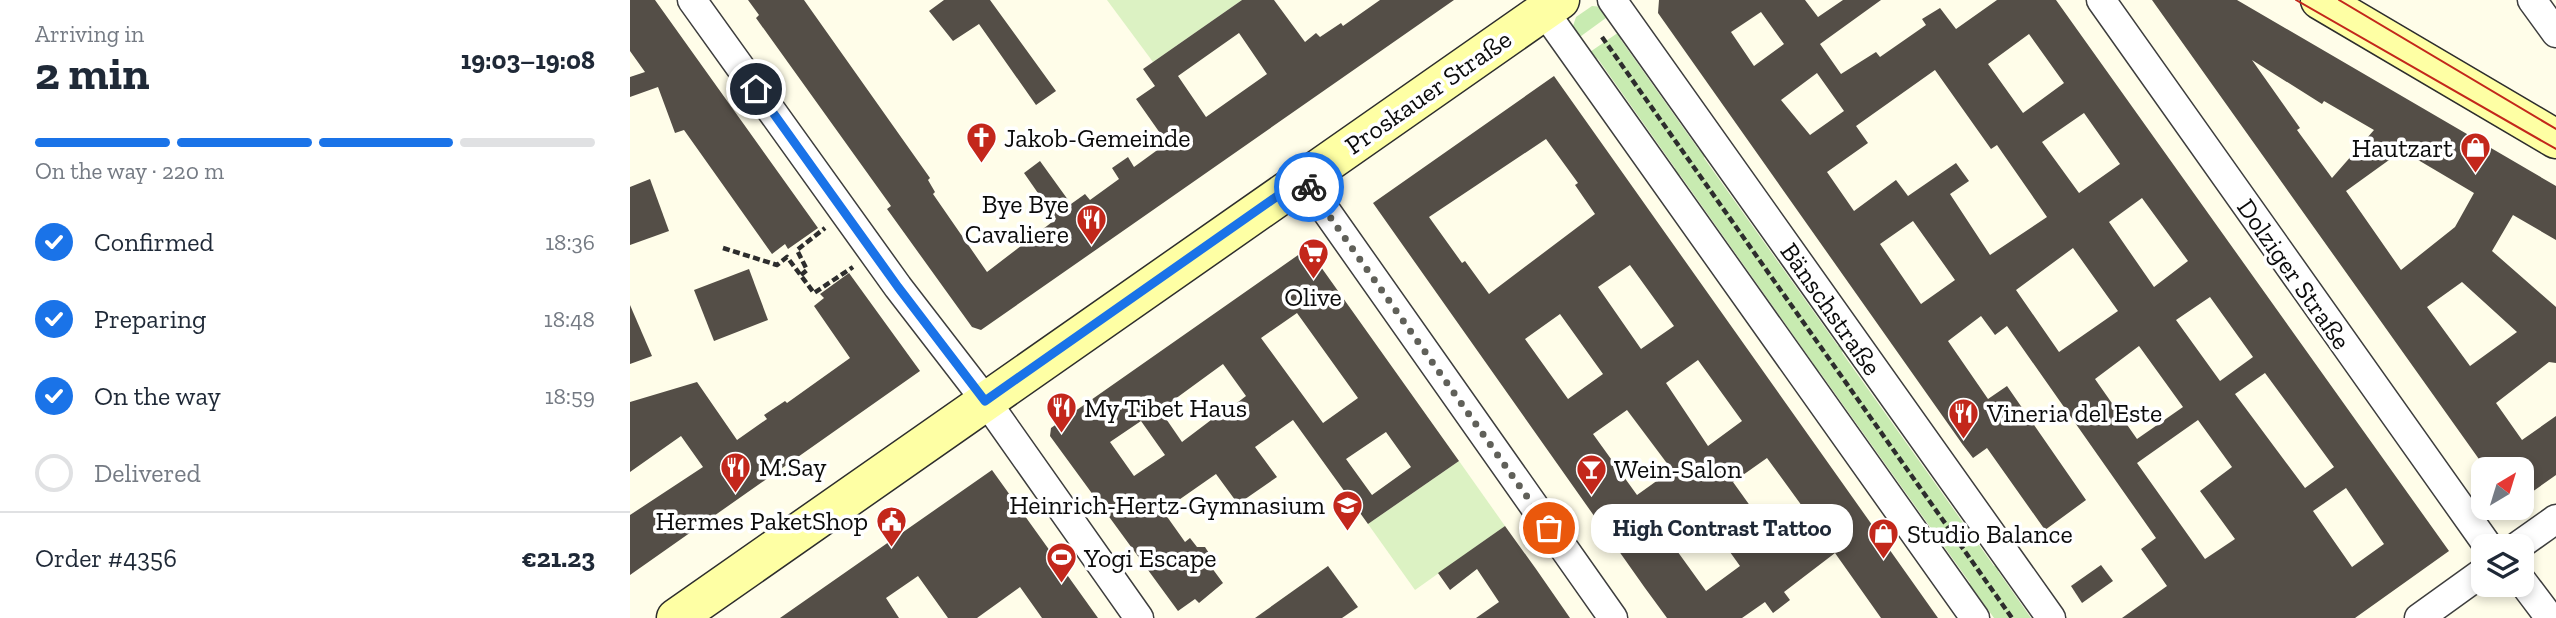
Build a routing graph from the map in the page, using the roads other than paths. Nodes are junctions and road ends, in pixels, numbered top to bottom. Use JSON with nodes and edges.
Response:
{"nodes":[{"id":1,"x":692,"y":0,"type":"edge"},
{"id":2,"x":1612,"y":0,"type":"edge"},
{"id":3,"x":2101,"y":0,"type":"edge"},
{"id":4,"x":2320,"y":0,"type":"edge"},
{"id":5,"x":2532,"y":0,"type":"edge"},
{"id":6,"x":1553,"y":4,"type":"edge"},
{"id":7,"x":2556,"y":33,"type":"edge"},
{"id":8,"x":2555,"y":136,"type":"edge"},
{"id":9,"x":1303,"y":178,"type":"junction"},
{"id":10,"x":985,"y":401,"type":"junction"},
{"id":11,"x":2556,"y":519,"type":"edge"},
{"id":12,"x":2479,"y":534,"type":"edge"},
{"id":13,"x":2534,"y":535,"type":"edge"},
{"id":14,"x":2471,"y":581,"type":"edge"},
{"id":15,"x":2534,"y":597,"type":"edge"},
{"id":16,"x":676,"y":618,"type":"edge"},
{"id":17,"x":1139,"y":618,"type":"edge"},
{"id":18,"x":1613,"y":618,"type":"edge"},
{"id":19,"x":1975,"y":618,"type":"edge"},
{"id":20,"x":2050,"y":618,"type":"edge"},
{"id":21,"x":2420,"y":618,"type":"edge"},
{"id":22,"x":2550,"y":618,"type":"edge"}],
"edges":[{"from":1,"to":10,"type":"street"},
{"from":2,"to":20,"type":"street","name":"Bänschstraße"},
{"from":3,"to":12,"type":"street","name":"Dolziger Straße"},
{"from":4,"to":8,"type":"street"},
{"from":5,"to":7,"type":"street"},
{"from":6,"to":9,"type":"street","name":"Proskauer Straße"},
{"from":6,"to":19,"type":"street"},
{"from":9,"to":10,"type":"street","name":"Proskauer Straße"},
{"from":9,"to":18,"type":"street"},
{"from":10,"to":16,"type":"street","name":"Proskauer Straße"},
{"from":10,"to":17,"type":"street"},
{"from":11,"to":13,"type":"street"},
{"from":14,"to":21,"type":"street"},
{"from":15,"to":22,"type":"street"}]}
